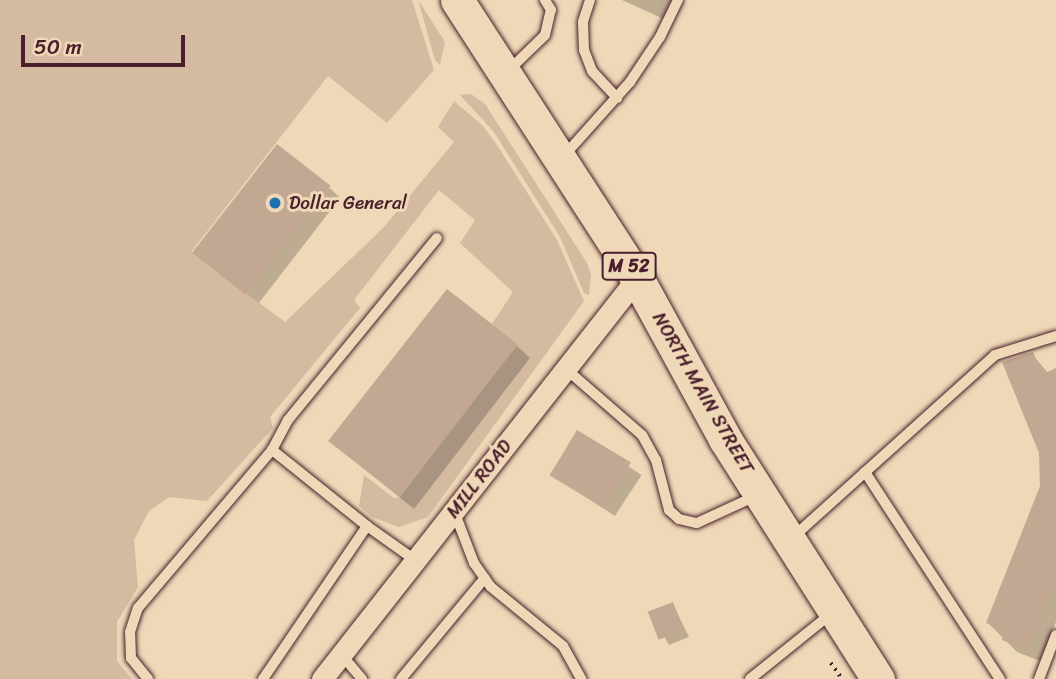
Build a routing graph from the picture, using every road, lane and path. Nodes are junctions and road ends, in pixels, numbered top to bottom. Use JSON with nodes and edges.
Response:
{"nodes":[{"id":1,"x":457,"y":0,"type":"edge"},
{"id":2,"x":590,"y":0,"type":"edge"},
{"id":3,"x":678,"y":0,"type":"edge"},
{"id":4,"x":550,"y":3,"type":"edge"},
{"id":5,"x":505,"y":74,"type":"junction"},
{"id":6,"x":617,"y":98,"type":"junction"},
{"id":7,"x":561,"y":160,"type":"junction"},
{"id":8,"x":437,"y":238,"type":"dead end"},
{"id":9,"x":637,"y":278,"type":"junction"},
{"id":10,"x":1056,"y":336,"type":"edge"},
{"id":11,"x":566,"y":369,"type":"junction"},
{"id":12,"x":272,"y":450,"type":"junction"},
{"id":13,"x":865,"y":472,"type":"junction"},
{"id":14,"x":762,"y":493,"type":"junction"},
{"id":15,"x":454,"y":511,"type":"junction"},
{"id":16,"x":367,"y":526,"type":"junction"},
{"id":17,"x":792,"y":538,"type":"junction"},
{"id":18,"x":415,"y":559,"type":"junction"},
{"id":19,"x":485,"y":578,"type":"junction"},
{"id":20,"x":836,"y":610,"type":"junction"},
{"id":21,"x":1056,"y":635,"type":"edge"},
{"id":22,"x":341,"y":654,"type":"junction"},
{"id":23,"x":831,"y":663,"type":"dead end"},
{"id":24,"x":148,"y":679,"type":"edge"},
{"id":25,"x":263,"y":679,"type":"edge"},
{"id":26,"x":321,"y":679,"type":"edge"},
{"id":27,"x":362,"y":679,"type":"edge"},
{"id":28,"x":401,"y":679,"type":"edge"},
{"id":29,"x":581,"y":679,"type":"edge"},
{"id":30,"x":750,"y":679,"type":"edge"},
{"id":31,"x":842,"y":679,"type":"edge"},
{"id":32,"x":878,"y":679,"type":"edge"},
{"id":33,"x":1000,"y":679,"type":"edge"},
{"id":34,"x":1039,"y":679,"type":"edge"}],
"edges":[{"from":1,"to":5,"type":"main road","name":"NORTH MAIN STREET","number":"M 52"},
{"from":2,"to":6,"type":"lane"},
{"from":3,"to":6,"type":"lane"},
{"from":4,"to":5,"type":"lane"},
{"from":5,"to":7,"type":"main road","name":"NORTH MAIN STREET","number":"M 52"},
{"from":6,"to":7,"type":"lane"},
{"from":7,"to":9,"type":"main road","name":"NORTH MAIN STREET","number":"M 52"},
{"from":8,"to":12,"type":"lane"},
{"from":9,"to":11,"type":"street","name":"MILL ROAD"},
{"from":9,"to":14,"type":"main road","name":"NORTH MAIN STREET","number":"M 52"},
{"from":10,"to":13,"type":"lane"},
{"from":11,"to":14,"type":"lane"},
{"from":11,"to":15,"type":"street","name":"MILL ROAD"},
{"from":12,"to":16,"type":"lane"},
{"from":12,"to":24,"type":"lane"},
{"from":13,"to":17,"type":"lane"},
{"from":13,"to":33,"type":"lane"},
{"from":14,"to":17,"type":"main road","name":"NORTH MAIN STREET","number":"M 52"},
{"from":15,"to":18,"type":"street","name":"MILL ROAD"},
{"from":15,"to":19,"type":"lane"},
{"from":16,"to":18,"type":"lane"},
{"from":16,"to":25,"type":"lane"},
{"from":17,"to":20,"type":"main road","name":"NORTH MAIN STREET"},
{"from":18,"to":22,"type":"street","name":"MILL ROAD"},
{"from":19,"to":28,"type":"lane"},
{"from":19,"to":29,"type":"lane"},
{"from":20,"to":30,"type":"lane"},
{"from":20,"to":32,"type":"main road","name":"NORTH MAIN STREET"},
{"from":21,"to":34,"type":"lane"},
{"from":22,"to":26,"type":"street","name":"MILL ROAD"},
{"from":22,"to":27,"type":"lane"},
{"from":23,"to":31,"type":"path"}]}
